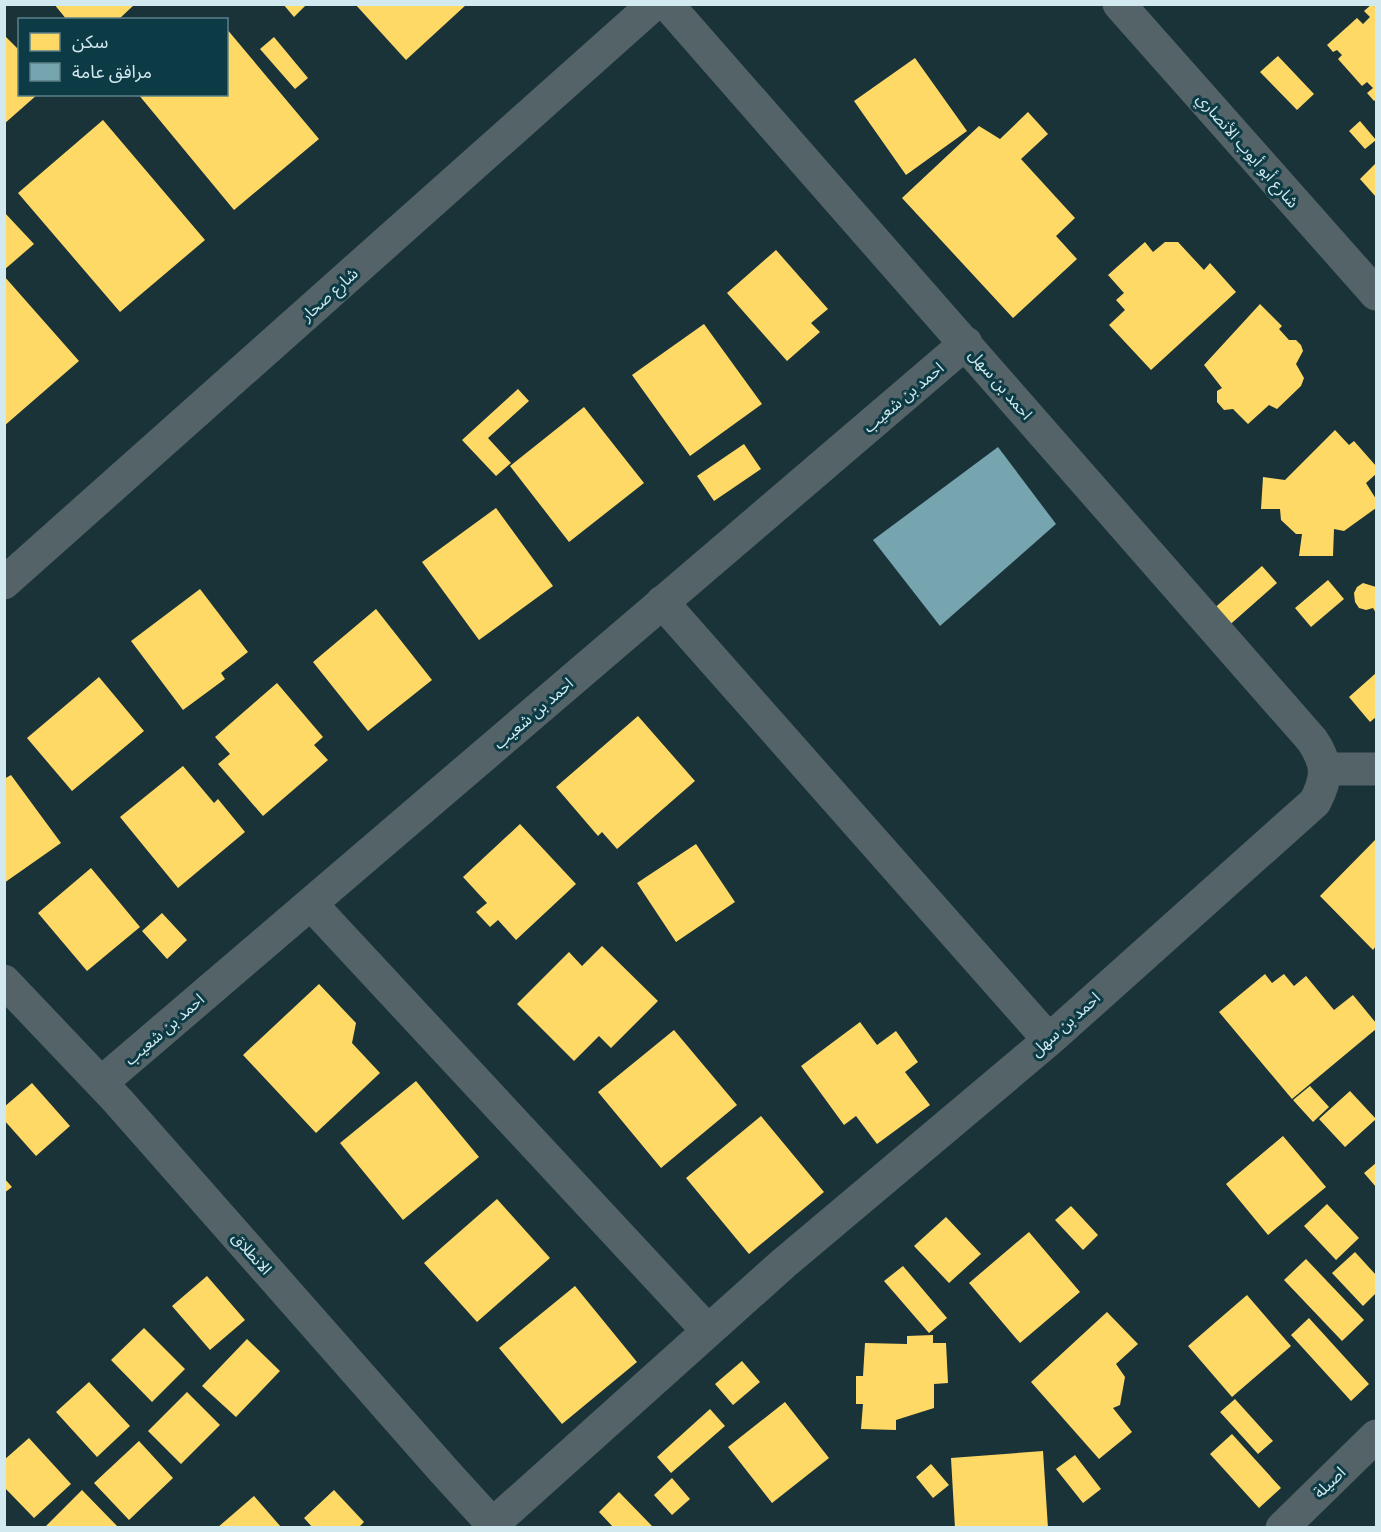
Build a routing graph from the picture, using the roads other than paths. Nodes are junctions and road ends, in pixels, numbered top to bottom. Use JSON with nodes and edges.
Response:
{"nodes":[{"id":1,"x":654,"y":4,"type":"edge"},
{"id":2,"x":667,"y":4,"type":"edge"},
{"id":3,"x":1119,"y":4,"type":"edge"},
{"id":4,"x":1377,"y":294,"type":"edge"},
{"id":5,"x":966,"y":344,"type":"junction"},
{"id":6,"x":4,"y":583,"type":"edge"},
{"id":7,"x":662,"y":602,"type":"junction"},
{"id":8,"x":1325,"y":769,"type":"junction"},
{"id":9,"x":1377,"y":769,"type":"edge"},
{"id":10,"x":311,"y":904,"type":"junction"},
{"id":11,"x":4,"y":981,"type":"edge"},
{"id":12,"x":1049,"y":1040,"type":"junction"},
{"id":13,"x":101,"y":1083,"type":"junction"},
{"id":14,"x":708,"y":1331,"type":"junction"},
{"id":15,"x":1377,"y":1436,"type":"edge"},
{"id":16,"x":495,"y":1526,"type":"edge"},
{"id":17,"x":1282,"y":1527,"type":"edge"}],
"edges":[{"from":1,"to":6,"type":"street","name":"شارع صحار"},
{"from":2,"to":5,"type":"street","name":"احمد بن سهل"},
{"from":3,"to":4,"type":"street","name":"شارع أبو أيوب الأنصاري"},
{"from":5,"to":7,"type":"street","name":"احمد بن شعيب"},
{"from":5,"to":8,"type":"street","name":"احمد بن سهل"},
{"from":7,"to":10,"type":"street","name":"احمد بن شعيب"},
{"from":7,"to":12,"type":"street"},
{"from":8,"to":9,"type":"street"},
{"from":8,"to":12,"type":"street","name":"احمد بن سهل"},
{"from":10,"to":13,"type":"street","name":"احمد بن شعيب"},
{"from":10,"to":14,"type":"street"},
{"from":11,"to":13,"type":"street","name":"الانطلاق"},
{"from":12,"to":14,"type":"street","name":"احمد بن سهل"},
{"from":13,"to":16,"type":"street","name":"الانطلاق"},
{"from":14,"to":16,"type":"street","name":"احمد بن سهل"},
{"from":15,"to":17,"type":"street","name":"اصيلة"}]}
